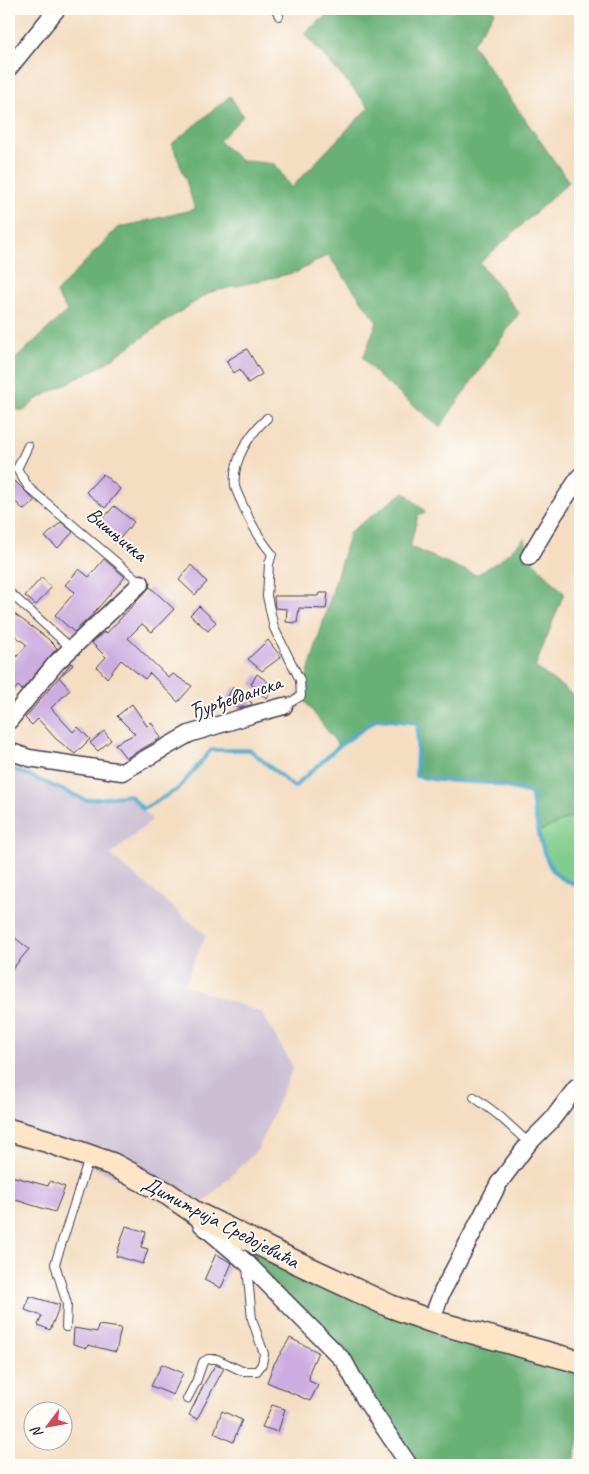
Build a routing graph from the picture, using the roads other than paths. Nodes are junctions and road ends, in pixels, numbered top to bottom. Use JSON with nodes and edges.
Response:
{"nodes":[{"id":1,"x":57,"y":9,"type":"edge"},
{"id":2,"x":9,"y":68,"type":"edge"},
{"id":3,"x":267,"y":418,"type":"dead end"},
{"id":4,"x":28,"y":446,"type":"dead end"},
{"id":5,"x":580,"y":476,"type":"edge"},
{"id":6,"x":528,"y":557,"type":"dead end"},
{"id":7,"x":141,"y":582,"type":"joint"},
{"id":8,"x":9,"y":592,"type":"edge"},
{"id":9,"x":72,"y":648,"type":"junction"},
{"id":10,"x":284,"y":706,"type":"joint"},
{"id":11,"x":9,"y":722,"type":"edge"},
{"id":12,"x":9,"y":751,"type":"edge"},
{"id":13,"x":576,"y":1088,"type":"dead end"},
{"id":14,"x":474,"y":1097,"type":"dead end"},
{"id":15,"x":9,"y":1130,"type":"edge"},
{"id":16,"x":529,"y":1143,"type":"junction"},
{"id":17,"x":90,"y":1156,"type":"junction"},
{"id":18,"x":194,"y":1212,"type":"junction"},
{"id":19,"x":247,"y":1263,"type":"junction"},
{"id":20,"x":431,"y":1321,"type":"junction"},
{"id":21,"x":66,"y":1327,"type":"dead end"},
{"id":22,"x":580,"y":1362,"type":"edge"},
{"id":23,"x":187,"y":1399,"type":"dead end"},
{"id":24,"x":409,"y":1465,"type":"edge"}],
"edges":[{"from":1,"to":2,"type":"street"},
{"from":3,"to":10,"type":"lane","name":"Ђурђевданска"},
{"from":4,"to":7,"type":"lane","name":"Вишњичка"},
{"from":5,"to":6,"type":"street"},
{"from":7,"to":9,"type":"street","name":"Вишњичка"},
{"from":8,"to":9,"type":"lane"},
{"from":9,"to":11,"type":"street","name":"Вишњичка"},
{"from":10,"to":12,"type":"street","name":"Ђурђевданска"},
{"from":13,"to":16,"type":"street"},
{"from":14,"to":16,"type":"lane"},
{"from":15,"to":17,"type":"street","name":"Димитрија Средојевића"},
{"from":16,"to":20,"type":"street"},
{"from":17,"to":18,"type":"street","name":"Димитрија Средојевића"},
{"from":17,"to":21,"type":"lane"},
{"from":18,"to":19,"type":"street"},
{"from":18,"to":20,"type":"street","name":"Димитрија Средојевића"},
{"from":19,"to":23,"type":"lane"},
{"from":19,"to":24,"type":"street"},
{"from":20,"to":22,"type":"street","name":"Димитрија Средојевића"}]}
